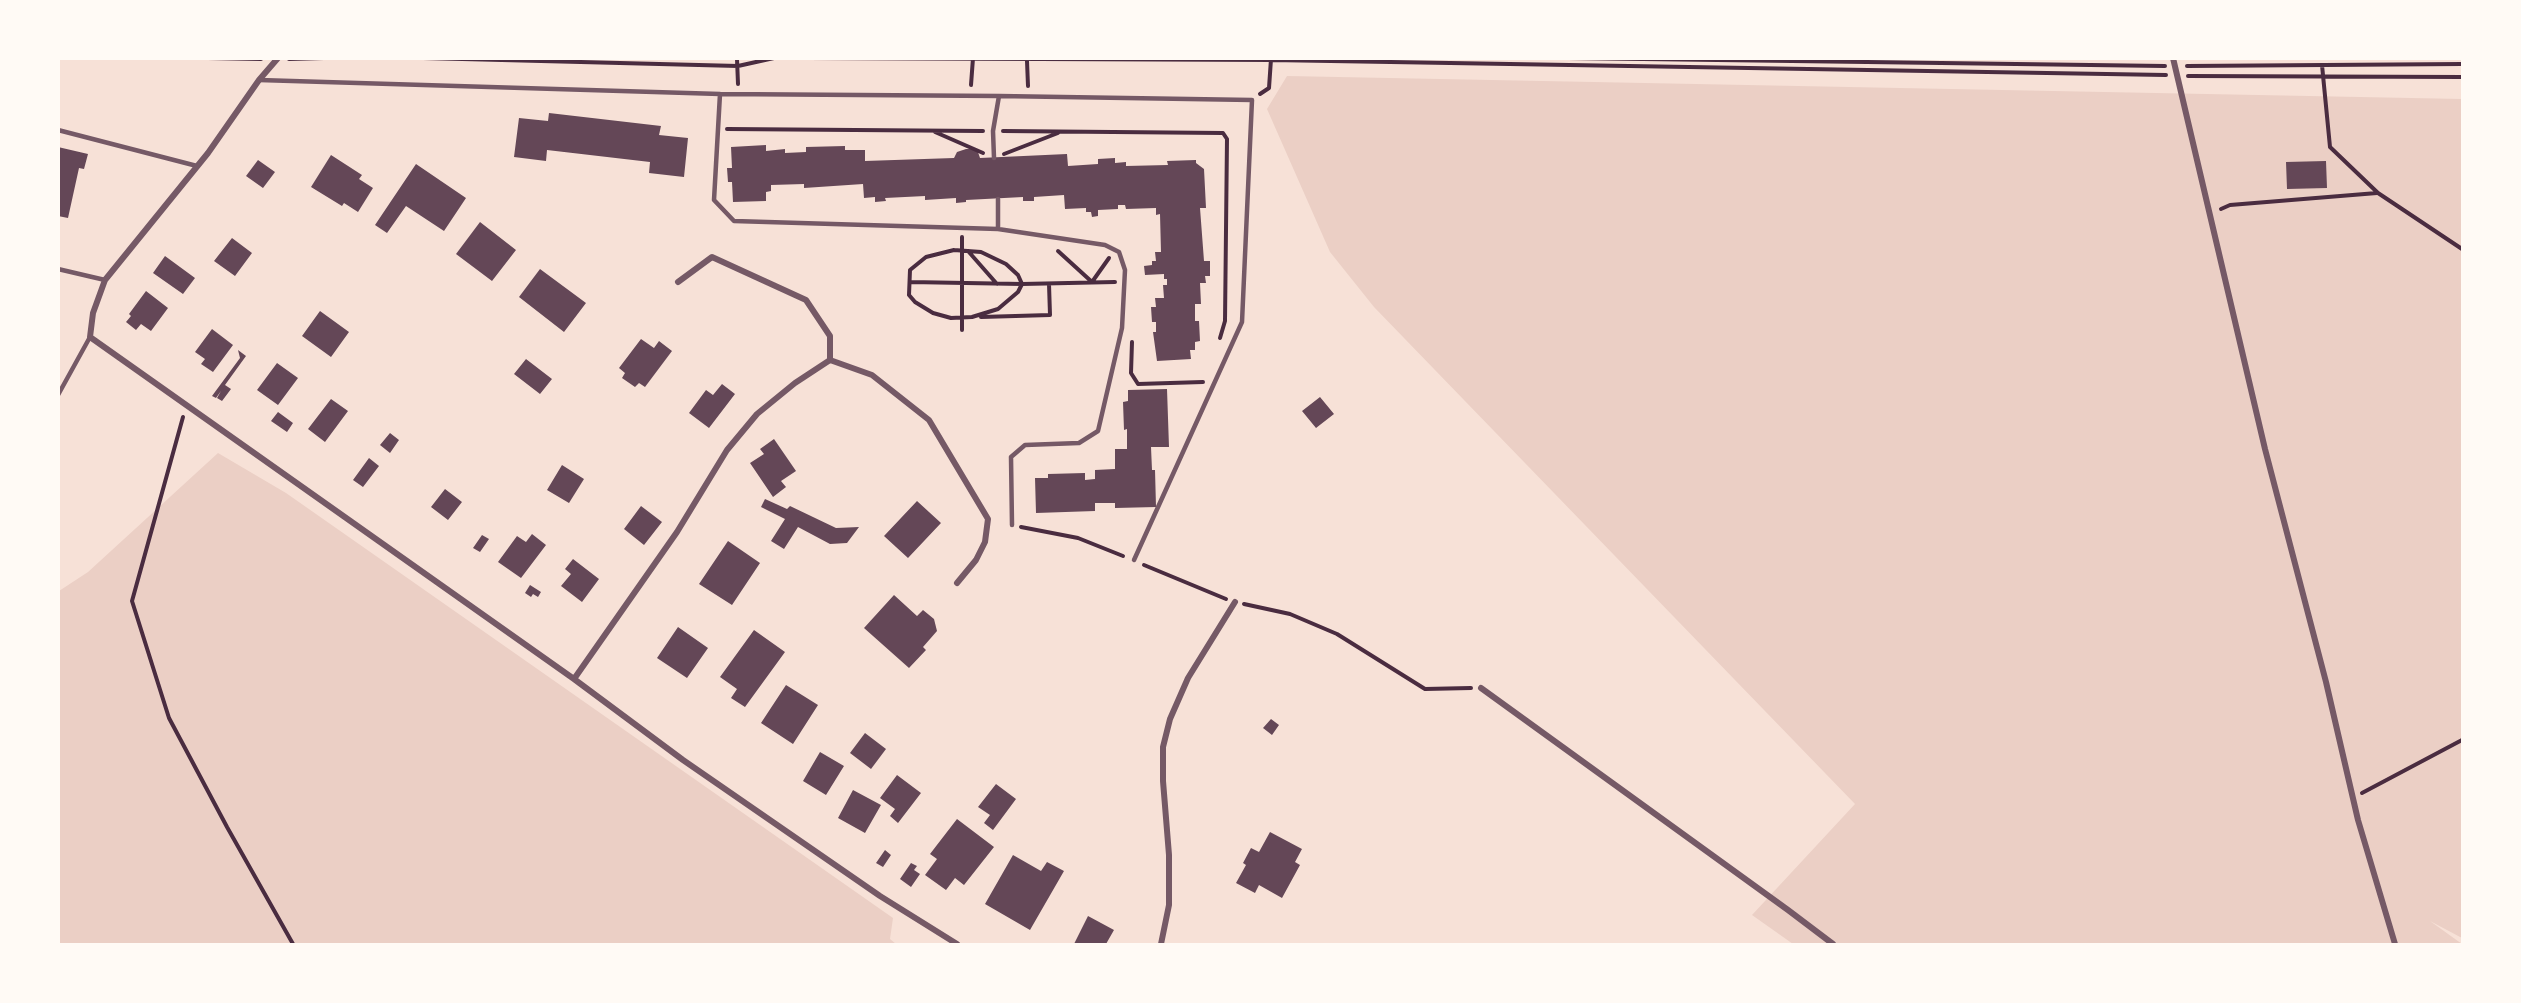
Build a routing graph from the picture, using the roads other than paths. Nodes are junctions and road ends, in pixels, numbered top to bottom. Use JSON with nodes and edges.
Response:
{"nodes":[{"id":1,"x":278,"y":58,"type":"edge"},
{"id":2,"x":2173,"y":58,"type":"edge"},
{"id":3,"x":259,"y":80,"type":"junction"},
{"id":4,"x":720,"y":94,"type":"junction"},
{"id":5,"x":999,"y":96,"type":"junction"},
{"id":6,"x":58,"y":130,"type":"edge"},
{"id":7,"x":994,"y":158,"type":"road end"},
{"id":8,"x":197,"y":166,"type":"junction"},
{"id":9,"x":998,"y":199,"type":"dead end"},
{"id":10,"x":998,"y":229,"type":"junction"},
{"id":11,"x":58,"y":269,"type":"edge"},
{"id":12,"x":105,"y":280,"type":"junction"},
{"id":13,"x":678,"y":282,"type":"dead end"},
{"id":14,"x":90,"y":337,"type":"junction"},
{"id":15,"x":830,"y":360,"type":"junction"},
{"id":16,"x":58,"y":395,"type":"edge"},
{"id":17,"x":1012,"y":525,"type":"road end"},
{"id":18,"x":1134,"y":561,"type":"road end"},
{"id":19,"x":957,"y":584,"type":"dead end"},
{"id":20,"x":1235,"y":602,"type":"road end"},
{"id":21,"x":574,"y":679,"type":"junction"},
{"id":22,"x":1481,"y":688,"type":"road end"},
{"id":23,"x":957,"y":945,"type":"edge"},
{"id":24,"x":1161,"y":945,"type":"edge"},
{"id":25,"x":1833,"y":945,"type":"edge"},
{"id":26,"x":2395,"y":945,"type":"edge"}],
"edges":[{"from":1,"to":3,"type":"street"},
{"from":2,"to":26,"type":"street"},
{"from":3,"to":4,"type":"lane"},
{"from":3,"to":8,"type":"street"},
{"from":4,"to":5,"type":"lane"},
{"from":4,"to":10,"type":"lane"},
{"from":5,"to":7,"type":"lane"},
{"from":5,"to":18,"type":"lane"},
{"from":6,"to":8,"type":"lane"},
{"from":8,"to":12,"type":"street"},
{"from":9,"to":10,"type":"lane"},
{"from":10,"to":17,"type":"lane"},
{"from":11,"to":12,"type":"lane"},
{"from":12,"to":14,"type":"street"},
{"from":13,"to":15,"type":"street"},
{"from":14,"to":16,"type":"lane"},
{"from":14,"to":21,"type":"street"},
{"from":15,"to":19,"type":"street"},
{"from":15,"to":21,"type":"street"},
{"from":20,"to":24,"type":"street"},
{"from":21,"to":23,"type":"street"},
{"from":22,"to":25,"type":"street"}]}
